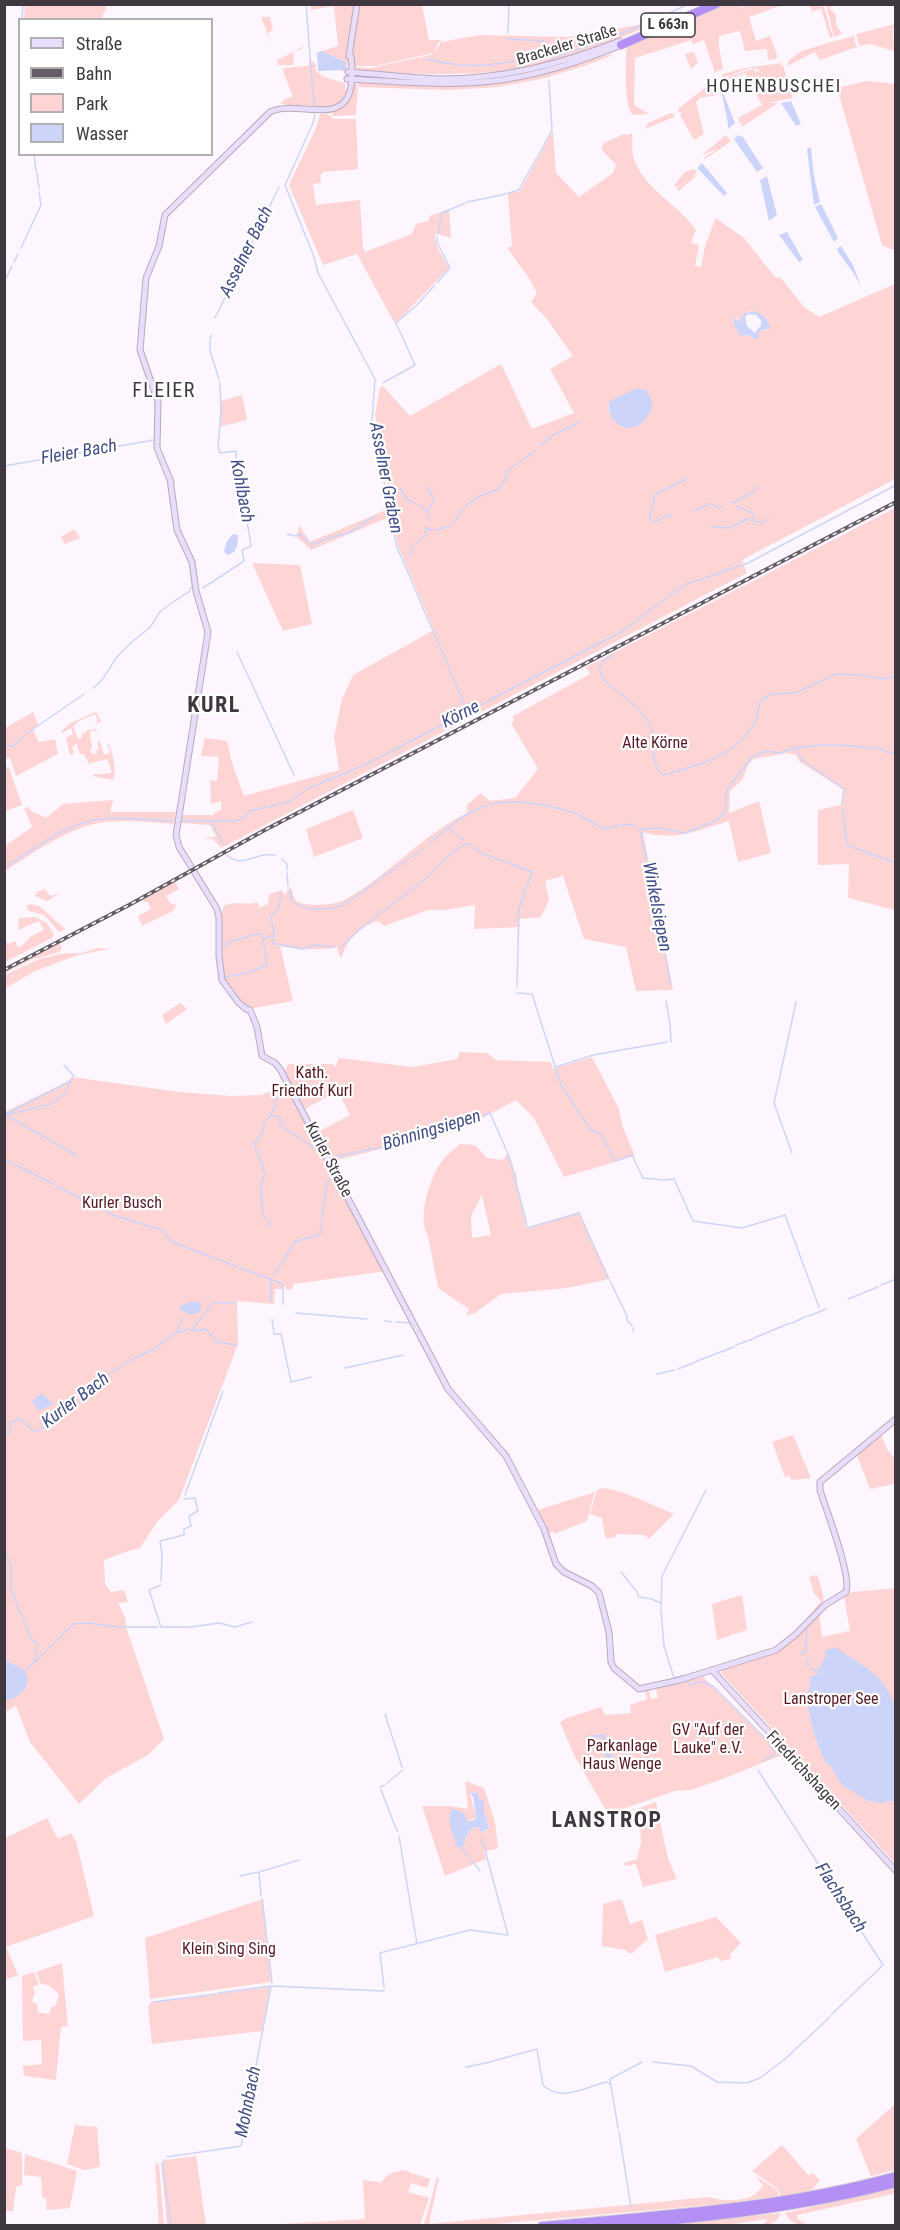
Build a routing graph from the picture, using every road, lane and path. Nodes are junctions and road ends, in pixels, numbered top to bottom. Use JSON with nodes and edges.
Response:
{"nodes":[{"id":1,"x":357,"y":4,"type":"edge"},
{"id":2,"x":706,"y":4,"type":"edge"},
{"id":3,"x":716,"y":4,"type":"edge"},
{"id":4,"x":620,"y":43,"type":"junction"},
{"id":5,"x":350,"y":72,"type":"junction"},
{"id":6,"x":350,"y":80,"type":"junction"},
{"id":7,"x":896,"y":1419,"type":"edge"},
{"id":8,"x":712,"y":1670,"type":"junction"},
{"id":9,"x":896,"y":1871,"type":"edge"},
{"id":10,"x":896,"y":2176,"type":"edge"},
{"id":11,"x":896,"y":2183,"type":"edge"},
{"id":12,"x":542,"y":2226,"type":"edge"},
{"id":13,"x":615,"y":2226,"type":"edge"}],
"edges":[{"from":1,"to":5,"type":"main road"},
{"from":2,"to":4,"type":"highway","name":"Brackeler Straße","number":"L 663n"},
{"from":3,"to":4,"type":"highway","name":"Brackeler Straße","number":"L 663n"},
{"from":4,"to":5,"type":"main road","name":"Brackeler Straße","number":"L 663n"},
{"from":4,"to":6,"type":"main road","name":"Brackeler Straße","number":"L 663n"},
{"from":5,"to":6,"type":"main road"},
{"from":6,"to":8,"type":"main road","name":"Kurler Straße"},
{"from":7,"to":8,"type":"main road"},
{"from":8,"to":9,"type":"main road","name":"Friedrichshagen"},
{"from":10,"to":12,"type":"highway"},
{"from":11,"to":13,"type":"highway"}]}
